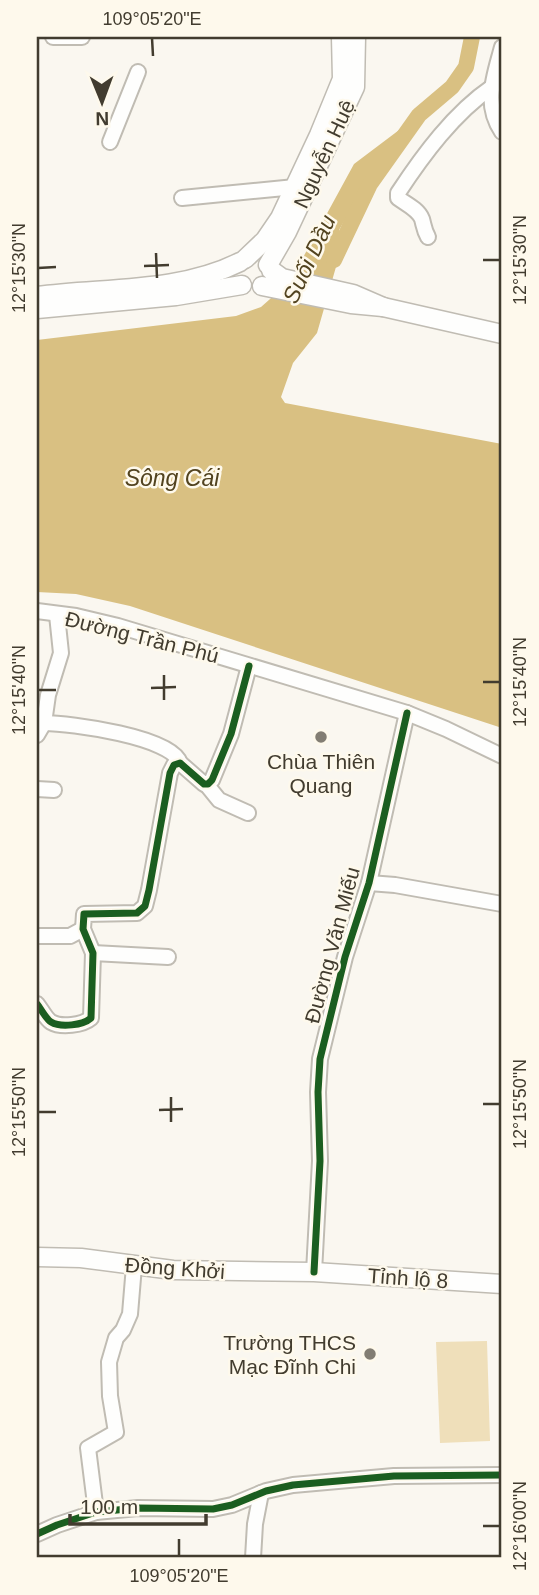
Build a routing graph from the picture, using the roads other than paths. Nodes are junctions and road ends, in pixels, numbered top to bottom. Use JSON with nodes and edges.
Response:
{"nodes":[{"id":1,"x":53,"y":37,"type":"edge"},
{"id":2,"x":82,"y":37,"type":"edge"},
{"id":3,"x":341,"y":37,"type":"edge"},
{"id":4,"x":356,"y":37,"type":"edge"},
{"id":5,"x":502,"y":47,"type":"edge"},
{"id":6,"x":138,"y":72,"type":"dead end"},
{"id":7,"x":492,"y":87,"type":"junction"},
{"id":8,"x":502,"y":132,"type":"edge"},
{"id":9,"x":325,"y":138,"type":"junction"},
{"id":10,"x":110,"y":142,"type":"dead end"},
{"id":11,"x":295,"y":187,"type":"junction"},
{"id":12,"x":182,"y":198,"type":"dead end"},
{"id":13,"x":428,"y":237,"type":"dead end"},
{"id":14,"x":242,"y":260,"type":"junction"},
{"id":15,"x":267,"y":274,"type":"junction"},
{"id":16,"x":242,"y":285,"type":"junction"},
{"id":17,"x":37,"y":296,"type":"edge"},
{"id":18,"x":66,"y":299,"type":"junction"},
{"id":19,"x":37,"y":309,"type":"edge"},
{"id":20,"x":502,"y":334,"type":"edge"},
{"id":21,"x":37,"y":611,"type":"edge"},
{"id":22,"x":57,"y":615,"type":"junction"},
{"id":23,"x":249,"y":666,"type":"junction"},
{"id":24,"x":407,"y":713,"type":"junction"},
{"id":25,"x":40,"y":729,"type":"edge"},
{"id":26,"x":502,"y":756,"type":"edge"},
{"id":27,"x":180,"y":763,"type":"junction"},
{"id":28,"x":206,"y":785,"type":"junction"},
{"id":29,"x":37,"y":789,"type":"edge"},
{"id":30,"x":54,"y":790,"type":"dead end"},
{"id":31,"x":248,"y":813,"type":"dead end"},
{"id":32,"x":369,"y":883,"type":"junction"},
{"id":33,"x":502,"y":904,"type":"edge"},
{"id":34,"x":83,"y":929,"type":"junction"},
{"id":35,"x":37,"y":936,"type":"edge"},
{"id":36,"x":93,"y":953,"type":"junction"},
{"id":37,"x":168,"y":957,"type":"dead end"},
{"id":38,"x":37,"y":1004,"type":"edge"},
{"id":39,"x":37,"y":1257,"type":"edge"},
{"id":40,"x":134,"y":1266,"type":"junction"},
{"id":41,"x":314,"y":1272,"type":"junction"},
{"id":42,"x":502,"y":1284,"type":"edge"},
{"id":43,"x":502,"y":1475,"type":"edge"},
{"id":44,"x":261,"y":1493,"type":"junction"},
{"id":45,"x":96,"y":1511,"type":"junction"},
{"id":46,"x":37,"y":1534,"type":"edge"},
{"id":47,"x":253,"y":1558,"type":"edge"}],
"edges":[{"from":1,"to":2,"type":"street"},
{"from":3,"to":9,"type":"main road","name":"Nguyễn Huệ"},
{"from":4,"to":9,"type":"main road","name":"Nguyễn Huệ"},
{"from":5,"to":7,"type":"street"},
{"from":6,"to":10,"type":"street"},
{"from":7,"to":8,"type":"street"},
{"from":7,"to":13,"type":"street"},
{"from":9,"to":11,"type":"main road","name":"Nguyễn Huệ"},
{"from":9,"to":15,"type":"main road","name":"Nguyễn Huệ"},
{"from":11,"to":12,"type":"street"},
{"from":11,"to":14,"type":"main road","name":"Nguyễn Huệ"},
{"from":14,"to":15,"type":"main road"},
{"from":14,"to":16,"type":"main road"},
{"from":14,"to":18,"type":"main road"},
{"from":15,"to":16,"type":"main road"},
{"from":15,"to":20,"type":"main road"},
{"from":16,"to":18,"type":"main road"},
{"from":17,"to":18,"type":"main road"},
{"from":18,"to":19,"type":"main road"},
{"from":21,"to":22,"type":"street","name":"Đường Trần Phú"},
{"from":22,"to":23,"type":"street","name":"Đường Trần Phú"},
{"from":22,"to":25,"type":"street"},
{"from":23,"to":24,"type":"street","name":"Đường Trần Phú"},
{"from":23,"to":28,"type":"street"},
{"from":24,"to":26,"type":"street","name":"Đường Trần Phú"},
{"from":24,"to":32,"type":"street","name":"Đường Văn Miếu"},
{"from":25,"to":27,"type":"street"},
{"from":27,"to":28,"type":"street"},
{"from":27,"to":34,"type":"street"},
{"from":28,"to":31,"type":"street"},
{"from":29,"to":30,"type":"street"},
{"from":32,"to":33,"type":"street"},
{"from":32,"to":41,"type":"street","name":"Đường Văn Miếu"},
{"from":34,"to":35,"type":"street"},
{"from":34,"to":36,"type":"street"},
{"from":36,"to":37,"type":"street"},
{"from":36,"to":38,"type":"street"},
{"from":39,"to":40,"type":"main road","name":"Đồng Khởi"},
{"from":40,"to":41,"type":"main road","name":"Đồng Khởi"},
{"from":40,"to":45,"type":"street"},
{"from":41,"to":42,"type":"main road","name":"Tỉnh lộ 8"},
{"from":43,"to":44,"type":"street"},
{"from":44,"to":45,"type":"street"},
{"from":44,"to":47,"type":"street"},
{"from":45,"to":46,"type":"street"}]}
